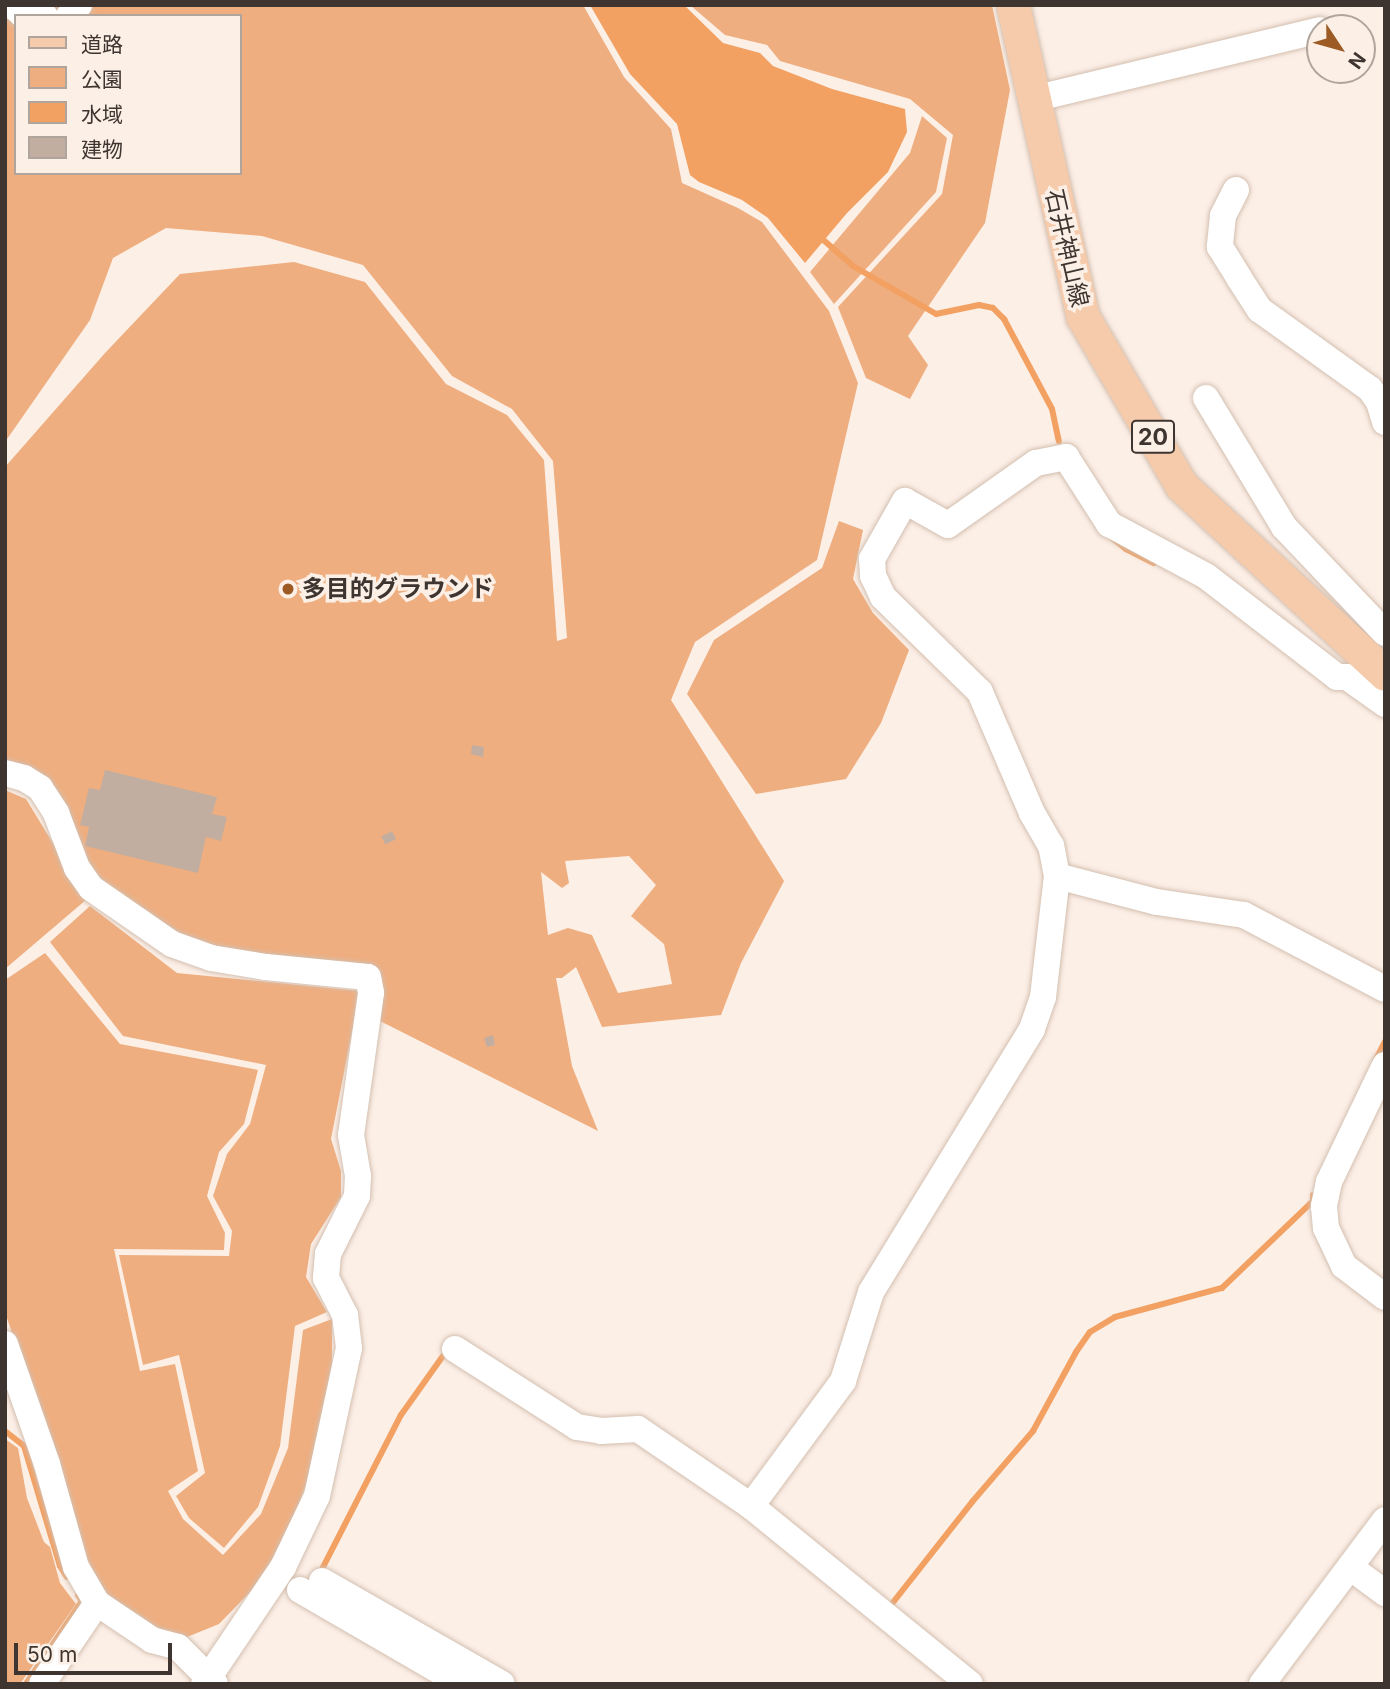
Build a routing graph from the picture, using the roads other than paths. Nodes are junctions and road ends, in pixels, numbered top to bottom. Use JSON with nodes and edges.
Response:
{"nodes":[{"id":1,"x":1013,"y":5,"type":"edge"},
{"id":2,"x":1306,"y":33,"type":"edge"},
{"id":3,"x":1033,"y":99,"type":"junction"},
{"id":4,"x":1236,"y":190,"type":"dead end"},
{"id":5,"x":1206,"y":398,"type":"dead end"},
{"id":6,"x":1385,"y":422,"type":"edge"},
{"id":7,"x":1385,"y":633,"type":"edge"},
{"id":8,"x":1385,"y":674,"type":"edge"},
{"id":9,"x":1385,"y":704,"type":"edge"},
{"id":10,"x":5,"y":773,"type":"edge"},
{"id":11,"x":1056,"y":876,"type":"junction"},
{"id":12,"x":1385,"y":989,"type":"edge"},
{"id":13,"x":1385,"y":1065,"type":"edge"},
{"id":14,"x":1385,"y":1297,"type":"edge"},
{"id":15,"x":5,"y":1345,"type":"edge"},
{"id":16,"x":456,"y":1349,"type":"dead end"},
{"id":17,"x":751,"y":1506,"type":"junction"},
{"id":18,"x":1385,"y":1520,"type":"edge"},
{"id":19,"x":1350,"y":1567,"type":"junction"},
{"id":20,"x":1385,"y":1593,"type":"edge"},
{"id":21,"x":97,"y":1603,"type":"junction"},
{"id":22,"x":209,"y":1682,"type":"edge"},
{"id":23,"x":41,"y":1684,"type":"edge"},
{"id":24,"x":462,"y":1684,"type":"edge"},
{"id":25,"x":502,"y":1684,"type":"edge"},
{"id":26,"x":970,"y":1684,"type":"edge"},
{"id":27,"x":1262,"y":1684,"type":"edge"}],
"edges":[{"from":1,"to":3,"type":"main road","name":"石井神山線","number":"20"},
{"from":2,"to":3,"type":"street"},
{"from":3,"to":8,"type":"main road","name":"石井神山線","number":"20"},
{"from":4,"to":6,"type":"street"},
{"from":5,"to":7,"type":"street"},
{"from":9,"to":11,"type":"street"},
{"from":10,"to":22,"type":"street"},
{"from":11,"to":12,"type":"street"},
{"from":11,"to":17,"type":"street"},
{"from":13,"to":14,"type":"street"},
{"from":15,"to":21,"type":"street"},
{"from":16,"to":17,"type":"street"},
{"from":17,"to":26,"type":"street"},
{"from":18,"to":19,"type":"street"},
{"from":19,"to":20,"type":"street"},
{"from":19,"to":27,"type":"street"},
{"from":21,"to":22,"type":"street"},
{"from":21,"to":23,"type":"street"},
{"from":24,"to":25,"type":"street"}]}
